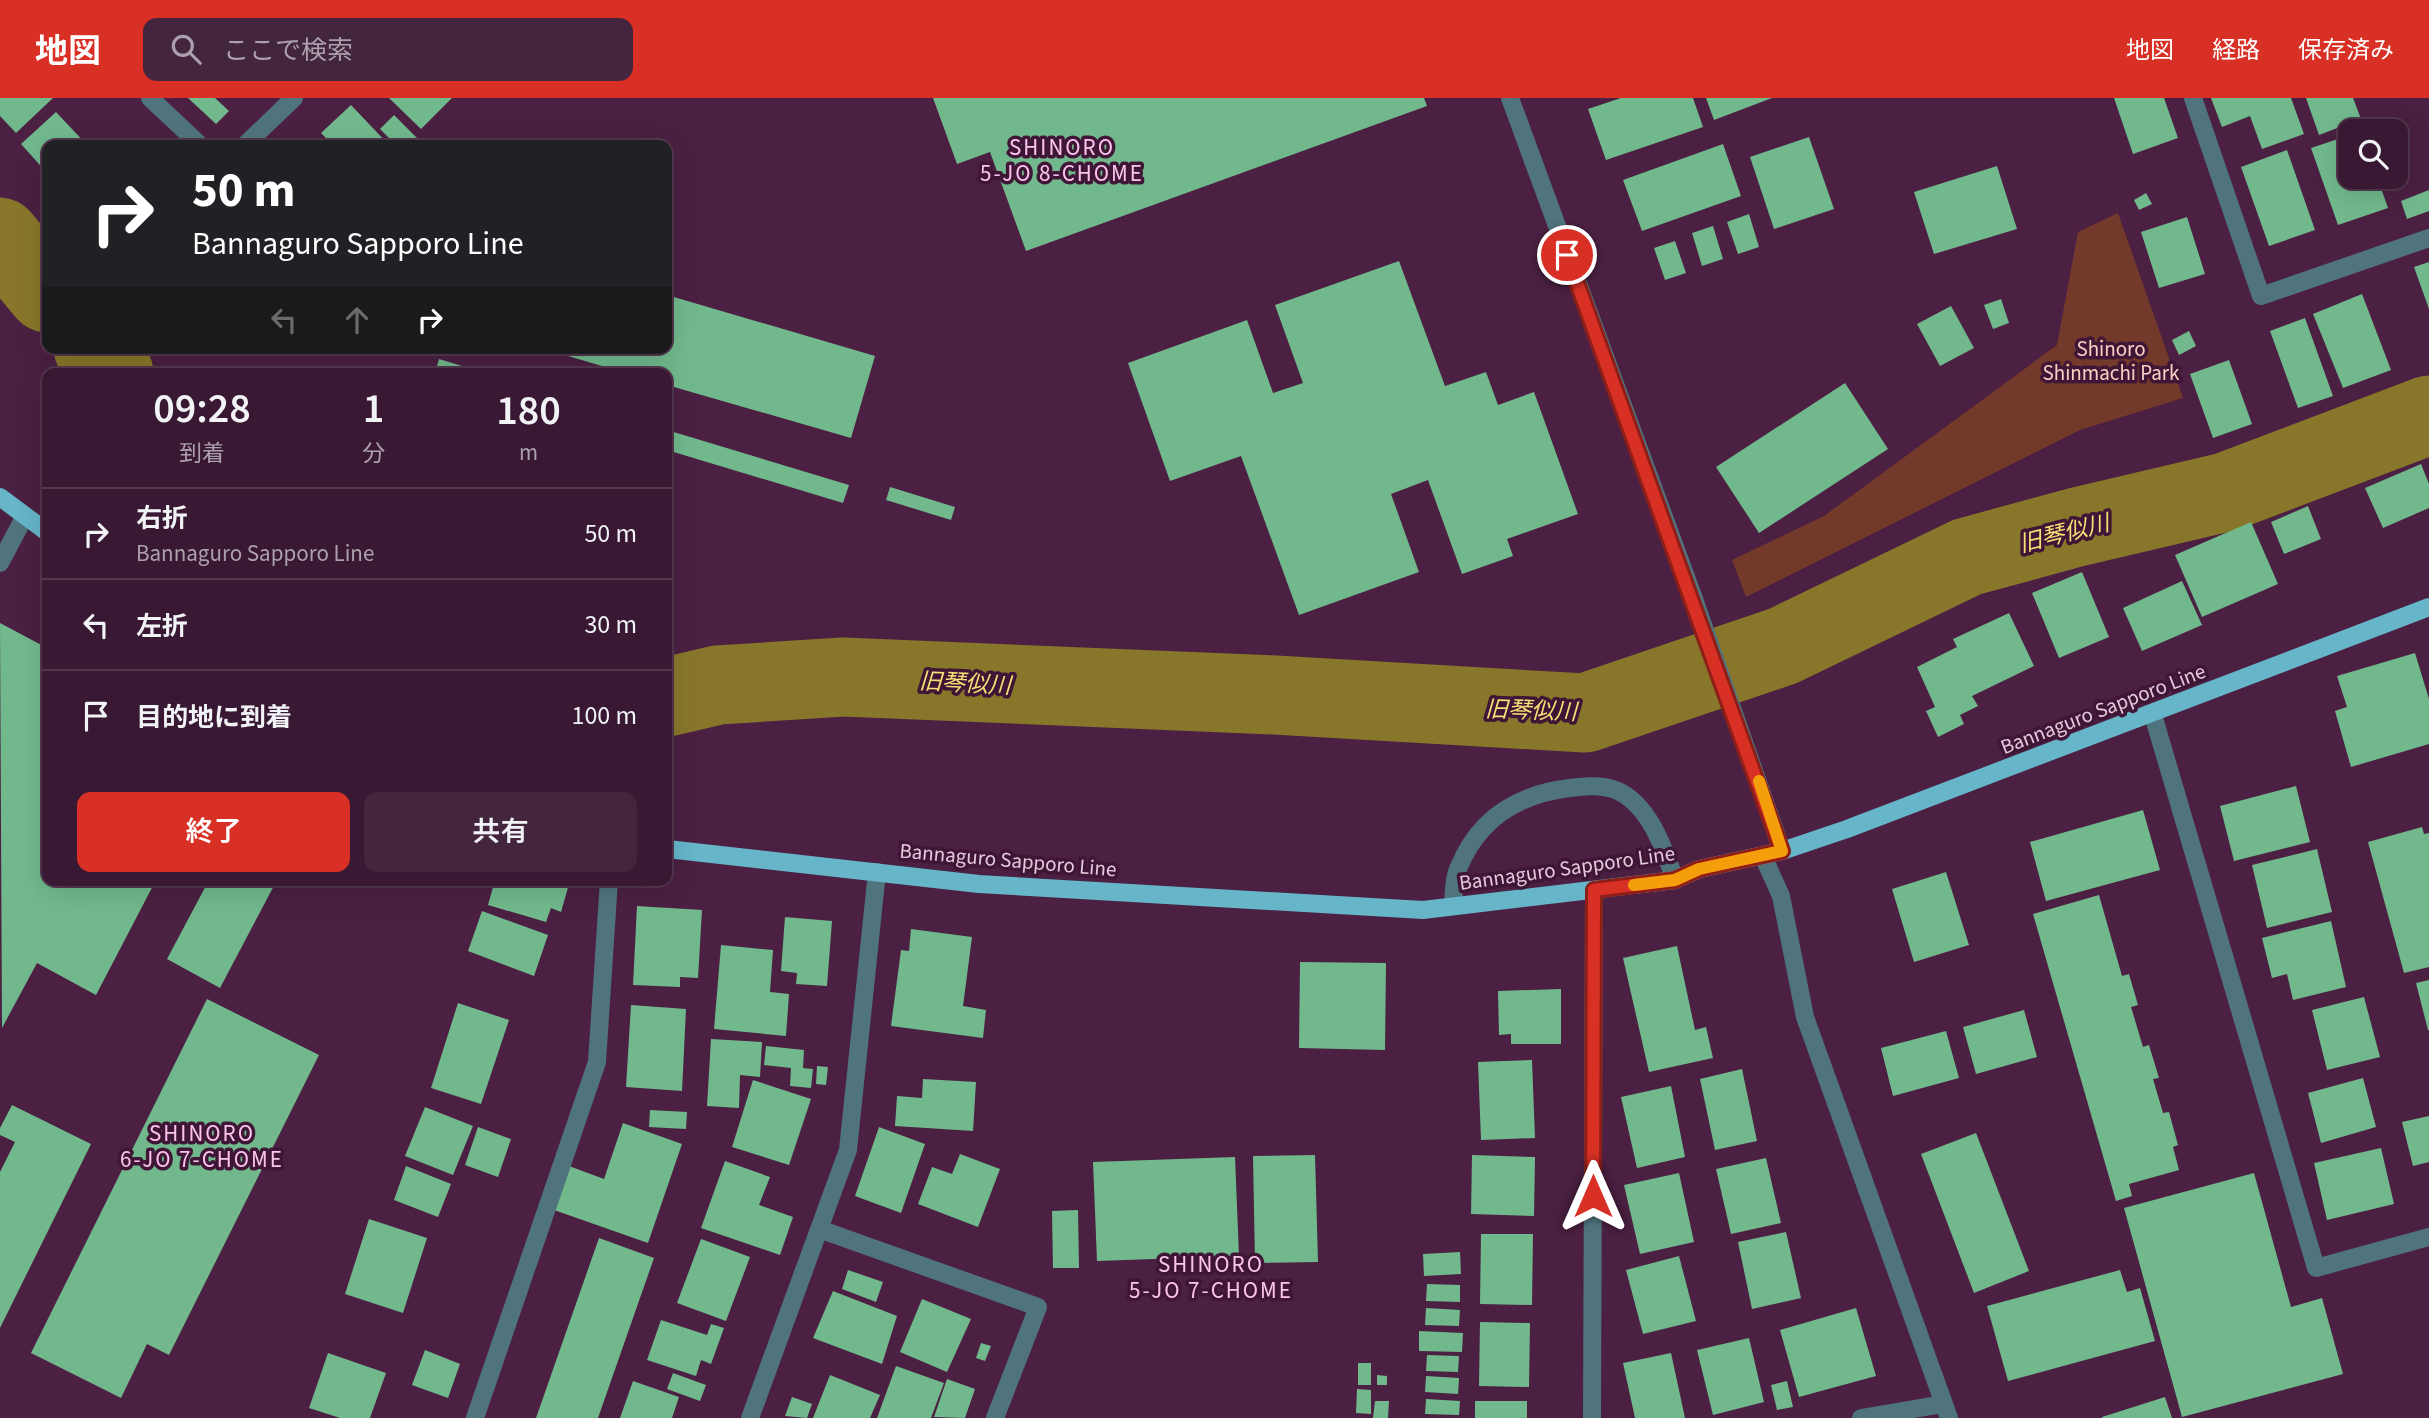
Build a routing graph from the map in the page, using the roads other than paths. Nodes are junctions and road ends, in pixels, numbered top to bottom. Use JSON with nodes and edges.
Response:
{"nodes":[{"id":1,"x":149,"y":98,"type":"edge"},
{"id":2,"x":294,"y":98,"type":"edge"},
{"id":3,"x":1510,"y":98,"type":"edge"},
{"id":4,"x":2193,"y":98,"type":"edge"},
{"id":5,"x":195,"y":140,"type":"edge"},
{"id":6,"x":250,"y":140,"type":"edge"},
{"id":7,"x":2429,"y":238,"type":"edge"},
{"id":8,"x":0,"y":497,"type":"edge"},
{"id":9,"x":25,"y":516,"type":"junction"},
{"id":10,"x":42,"y":528,"type":"edge"},
{"id":11,"x":0,"y":563,"type":"edge"},
{"id":12,"x":2429,"y":607,"type":"edge"},
{"id":13,"x":2153,"y":715,"type":"junction"},
{"id":14,"x":672,"y":850,"type":"edge"},
{"id":15,"x":1782,"y":851,"type":"junction"},
{"id":16,"x":1763,"y":856,"type":"junction"},
{"id":17,"x":877,"y":872,"type":"junction"},
{"id":18,"x":1675,"y":880,"type":"junction"},
{"id":19,"x":609,"y":886,"type":"edge"},
{"id":20,"x":1594,"y":890,"type":"junction"},
{"id":21,"x":1452,"y":906,"type":"junction"},
{"id":22,"x":819,"y":1229,"type":"junction"},
{"id":23,"x":2429,"y":1237,"type":"edge"},
{"id":24,"x":1946,"y":1411,"type":"edge"},
{"id":25,"x":475,"y":1418,"type":"edge"},
{"id":26,"x":750,"y":1418,"type":"edge"},
{"id":27,"x":995,"y":1418,"type":"edge"},
{"id":28,"x":1592,"y":1418,"type":"edge"},
{"id":29,"x":1861,"y":1418,"type":"edge"}],
"edges":[{"from":1,"to":5,"type":"street"},
{"from":2,"to":6,"type":"street"},
{"from":3,"to":15,"type":"street"},
{"from":4,"to":7,"type":"street"},
{"from":8,"to":9,"type":"main road"},
{"from":9,"to":10,"type":"main road"},
{"from":9,"to":11,"type":"street"},
{"from":12,"to":13,"type":"main road","name":"Bannaguro Sapporo Line"},
{"from":13,"to":15,"type":"main road","name":"Bannaguro Sapporo Line"},
{"from":13,"to":23,"type":"street"},
{"from":14,"to":17,"type":"main road","name":"Bannaguro Sapporo Line"},
{"from":15,"to":16,"type":"main road","name":"Bannaguro Sapporo Line"},
{"from":16,"to":18,"type":"main road","name":"Bannaguro Sapporo Line"},
{"from":16,"to":24,"type":"street"},
{"from":17,"to":21,"type":"main road","name":"Bannaguro Sapporo Line"},
{"from":17,"to":22,"type":"street"},
{"from":18,"to":20,"type":"main road","name":"Bannaguro Sapporo Line"},
{"from":18,"to":21,"type":"street"},
{"from":19,"to":25,"type":"street"},
{"from":20,"to":21,"type":"main road","name":"Bannaguro Sapporo Line"},
{"from":20,"to":28,"type":"street"},
{"from":22,"to":26,"type":"street"},
{"from":22,"to":27,"type":"street"},
{"from":24,"to":29,"type":"street"}]}
